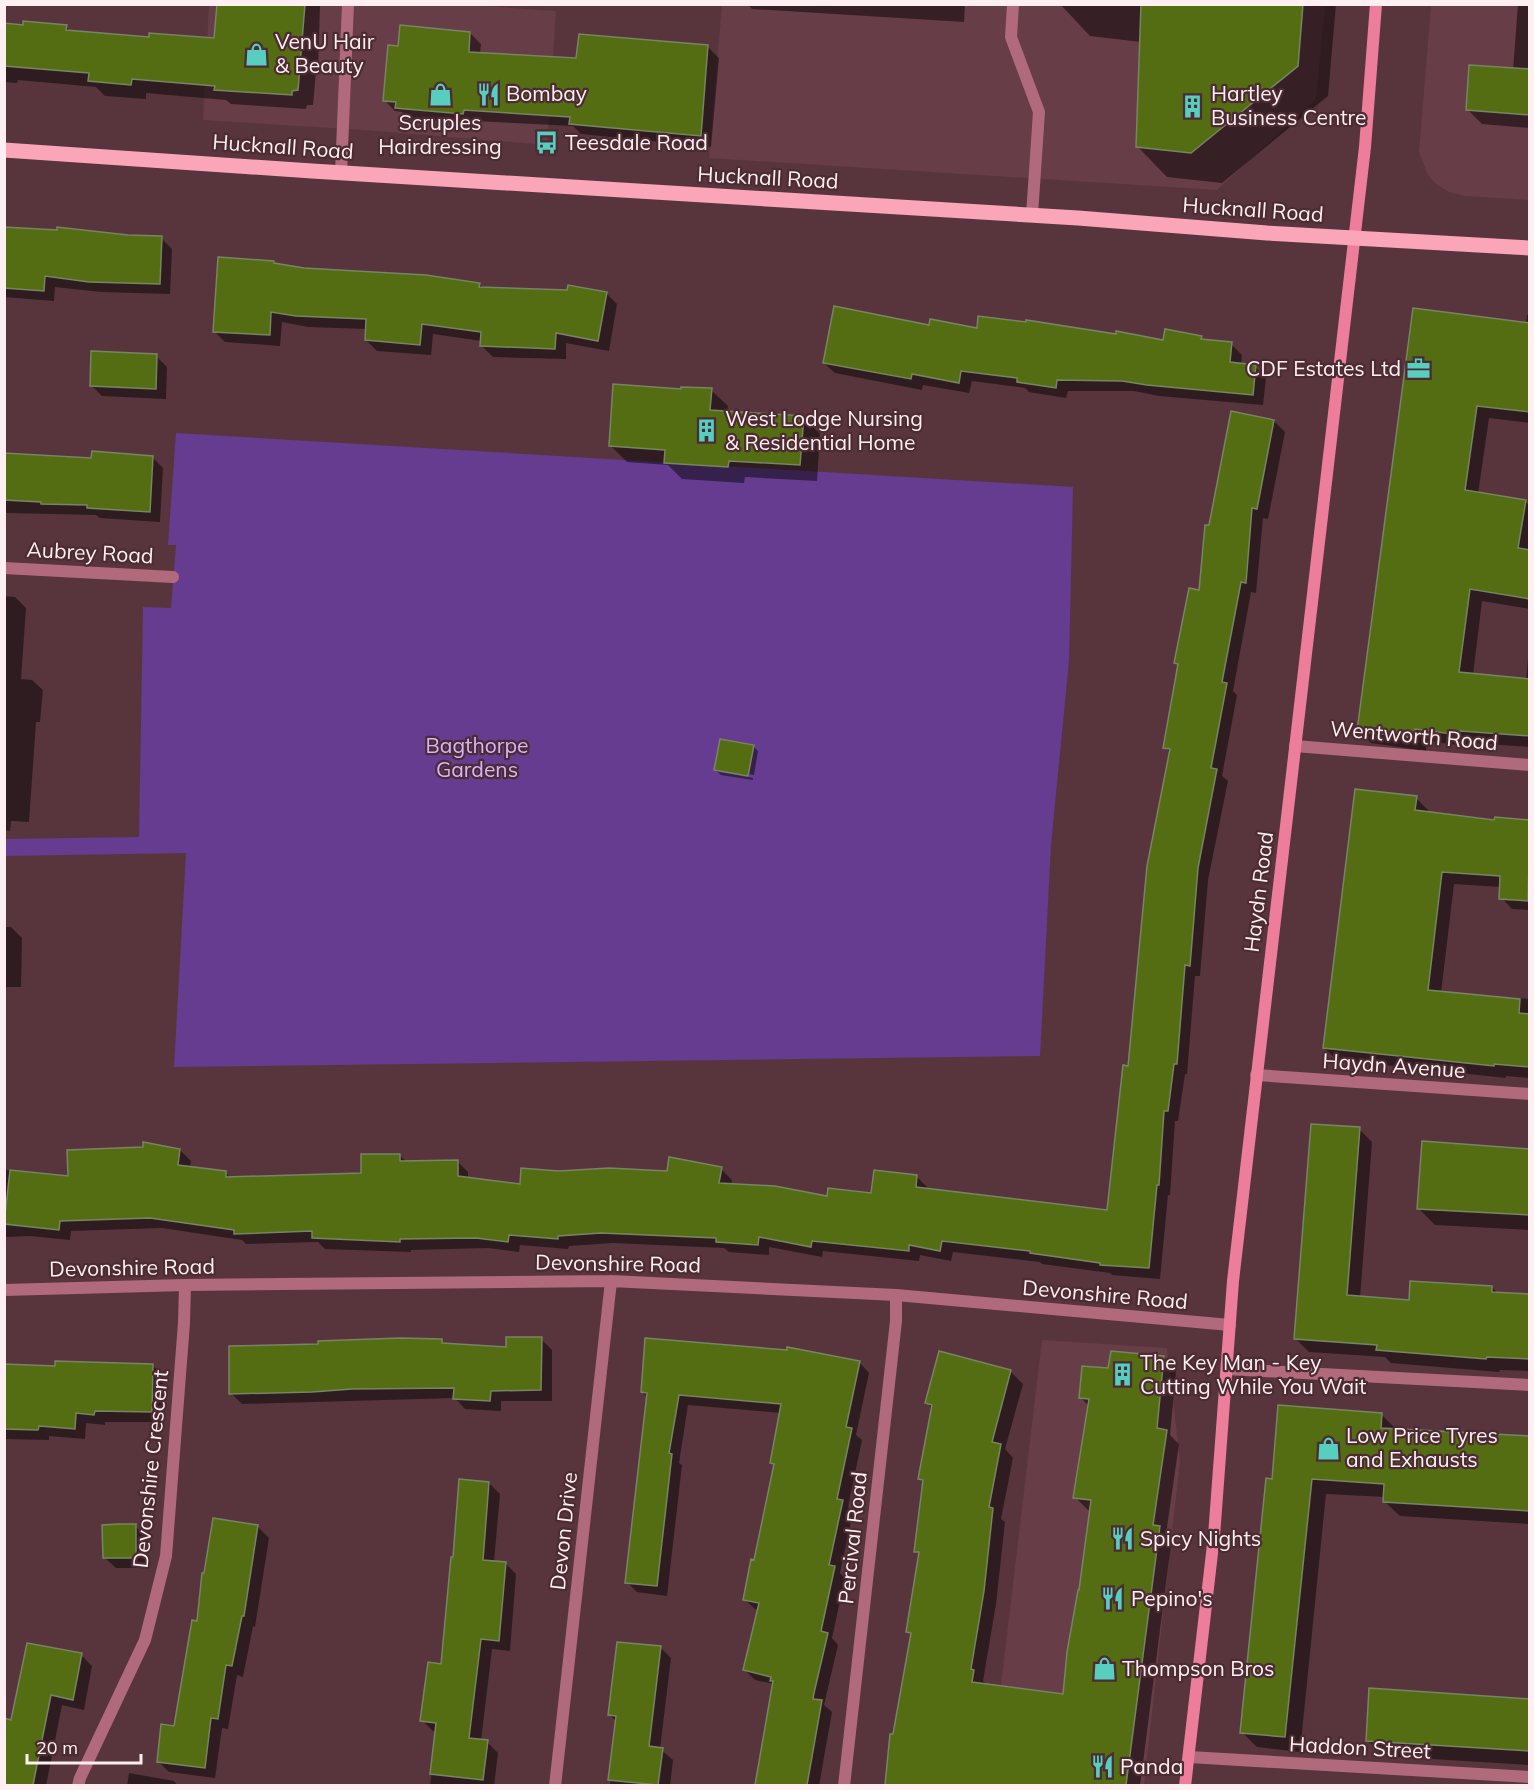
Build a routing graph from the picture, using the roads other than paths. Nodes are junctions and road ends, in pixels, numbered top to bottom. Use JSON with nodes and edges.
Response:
{"nodes":[{"id":1,"x":348,"y":4,"type":"edge"},
{"id":2,"x":1013,"y":4,"type":"edge"},
{"id":3,"x":1376,"y":4,"type":"edge"},
{"id":4,"x":4,"y":150,"type":"edge"},
{"id":5,"x":341,"y":172,"type":"junction"},
{"id":6,"x":1032,"y":215,"type":"junction"},
{"id":7,"x":1354,"y":238,"type":"junction"},
{"id":8,"x":1530,"y":248,"type":"edge"},
{"id":9,"x":4,"y":568,"type":"edge"},
{"id":10,"x":173,"y":577,"type":"dead end"},
{"id":11,"x":1295,"y":746,"type":"junction"},
{"id":12,"x":1530,"y":765,"type":"edge"},
{"id":13,"x":1256,"y":1076,"type":"junction"},
{"id":14,"x":1530,"y":1094,"type":"edge"},
{"id":15,"x":611,"y":1281,"type":"junction"},
{"id":16,"x":185,"y":1285,"type":"junction"},
{"id":17,"x":4,"y":1290,"type":"edge"},
{"id":18,"x":896,"y":1295,"type":"junction"},
{"id":19,"x":1230,"y":1326,"type":"junction"},
{"id":20,"x":1227,"y":1369,"type":"junction"},
{"id":21,"x":1530,"y":1385,"type":"edge"},
{"id":22,"x":1189,"y":1757,"type":"junction"},
{"id":23,"x":1530,"y":1777,"type":"edge"},
{"id":24,"x":78,"y":1785,"type":"edge"},
{"id":25,"x":555,"y":1785,"type":"edge"},
{"id":26,"x":844,"y":1785,"type":"edge"},
{"id":27,"x":1185,"y":1785,"type":"edge"}],
"edges":[{"from":1,"to":5,"type":"street"},
{"from":2,"to":6,"type":"street"},
{"from":3,"to":7,"type":"street","name":"Haydn Road"},
{"from":4,"to":5,"type":"main road","name":"Hucknall Road"},
{"from":5,"to":6,"type":"main road","name":"Hucknall Road"},
{"from":6,"to":7,"type":"main road","name":"Hucknall Road"},
{"from":7,"to":8,"type":"main road","name":"Hucknall Road"},
{"from":7,"to":11,"type":"street","name":"Haydn Road"},
{"from":9,"to":10,"type":"street","name":"Aubrey Road"},
{"from":11,"to":12,"type":"street","name":"Wentworth Road"},
{"from":11,"to":13,"type":"street","name":"Haydn Road"},
{"from":13,"to":14,"type":"street","name":"Haydn Avenue"},
{"from":13,"to":19,"type":"street","name":"Haydn Road"},
{"from":15,"to":16,"type":"street","name":"Devonshire Road"},
{"from":15,"to":18,"type":"street","name":"Devonshire Road"},
{"from":15,"to":25,"type":"street","name":"Devon Drive"},
{"from":16,"to":17,"type":"street","name":"Devonshire Road"},
{"from":16,"to":24,"type":"street","name":"Devonshire Crescent"},
{"from":18,"to":19,"type":"street","name":"Devonshire Road"},
{"from":18,"to":26,"type":"street","name":"Percival Road"},
{"from":19,"to":20,"type":"street","name":"Haydn Road"},
{"from":20,"to":21,"type":"street"},
{"from":20,"to":22,"type":"street","name":"Haydn Road"},
{"from":22,"to":23,"type":"street","name":"Haddon Street"},
{"from":22,"to":27,"type":"street","name":"Haydn Road"}]}
